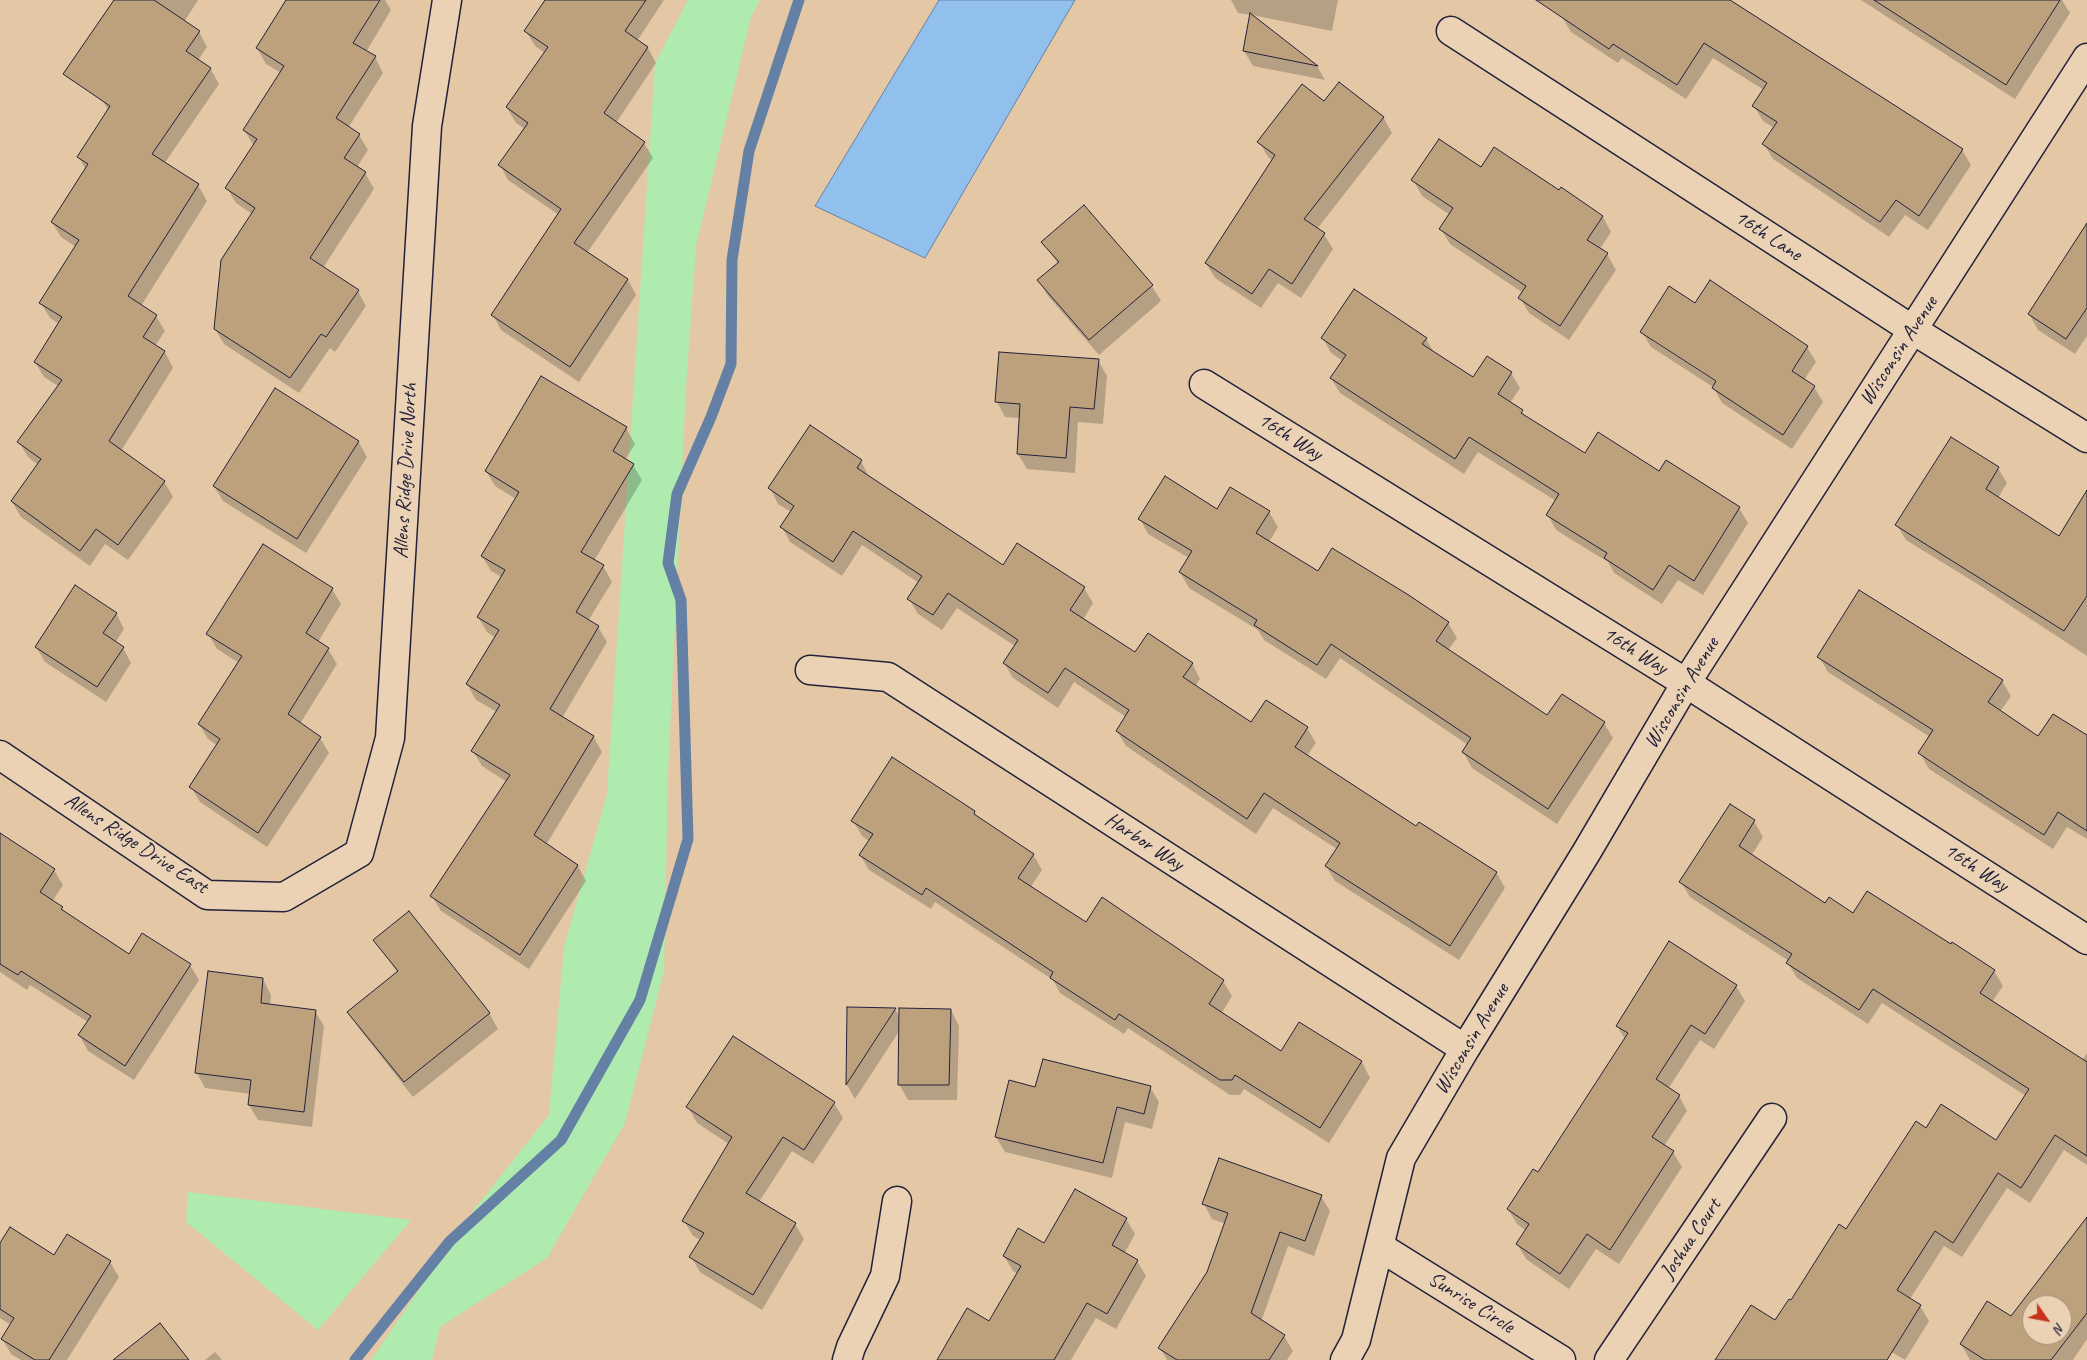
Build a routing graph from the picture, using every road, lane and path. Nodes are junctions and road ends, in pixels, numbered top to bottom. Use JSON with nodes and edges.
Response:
{"nodes":[{"id":1,"x":446,"y":0,"type":"edge"},
{"id":2,"x":1451,"y":31,"type":"dead end"},
{"id":3,"x":2087,"y":58,"type":"edge"},
{"id":4,"x":1913,"y":330,"type":"junction"},
{"id":5,"x":1204,"y":384,"type":"dead end"},
{"id":6,"x":2087,"y":438,"type":"edge"},
{"id":7,"x":810,"y":670,"type":"dead end"},
{"id":8,"x":1686,"y":683,"type":"junction"},
{"id":9,"x":0,"y":755,"type":"edge"},
{"id":10,"x":284,"y":897,"type":"joint"},
{"id":11,"x":2087,"y":940,"type":"edge"},
{"id":12,"x":1465,"y":1049,"type":"junction"},
{"id":13,"x":1772,"y":1118,"type":"dead end"},
{"id":14,"x":897,"y":1201,"type":"dead end"},
{"id":15,"x":1380,"y":1247,"type":"junction"},
{"id":16,"x":847,"y":1360,"type":"edge"},
{"id":17,"x":1345,"y":1360,"type":"edge"},
{"id":18,"x":1561,"y":1360,"type":"edge"},
{"id":19,"x":1609,"y":1360,"type":"edge"}],
"edges":[{"from":1,"to":10,"type":"street","name":"Allens Ridge Drive North"},
{"from":2,"to":4,"type":"street","name":"16th Lane"},
{"from":3,"to":4,"type":"street","name":"Wisconsin Avenue"},
{"from":4,"to":6,"type":"street","name":"16th Lane"},
{"from":4,"to":8,"type":"street","name":"Wisconsin Avenue"},
{"from":5,"to":8,"type":"street","name":"16th Way"},
{"from":7,"to":12,"type":"street","name":"Harbor Way"},
{"from":8,"to":11,"type":"street","name":"16th Way"},
{"from":8,"to":12,"type":"street","name":"Wisconsin Avenue"},
{"from":9,"to":10,"type":"street","name":"Allens Ridge Drive East"},
{"from":12,"to":15,"type":"street","name":"Wisconsin Avenue"},
{"from":13,"to":19,"type":"street","name":"Joshua Court"},
{"from":14,"to":16,"type":"street"},
{"from":15,"to":17,"type":"street","name":"Wisconsin Avenue"},
{"from":15,"to":18,"type":"street","name":"Sunrise Circle"}]}
